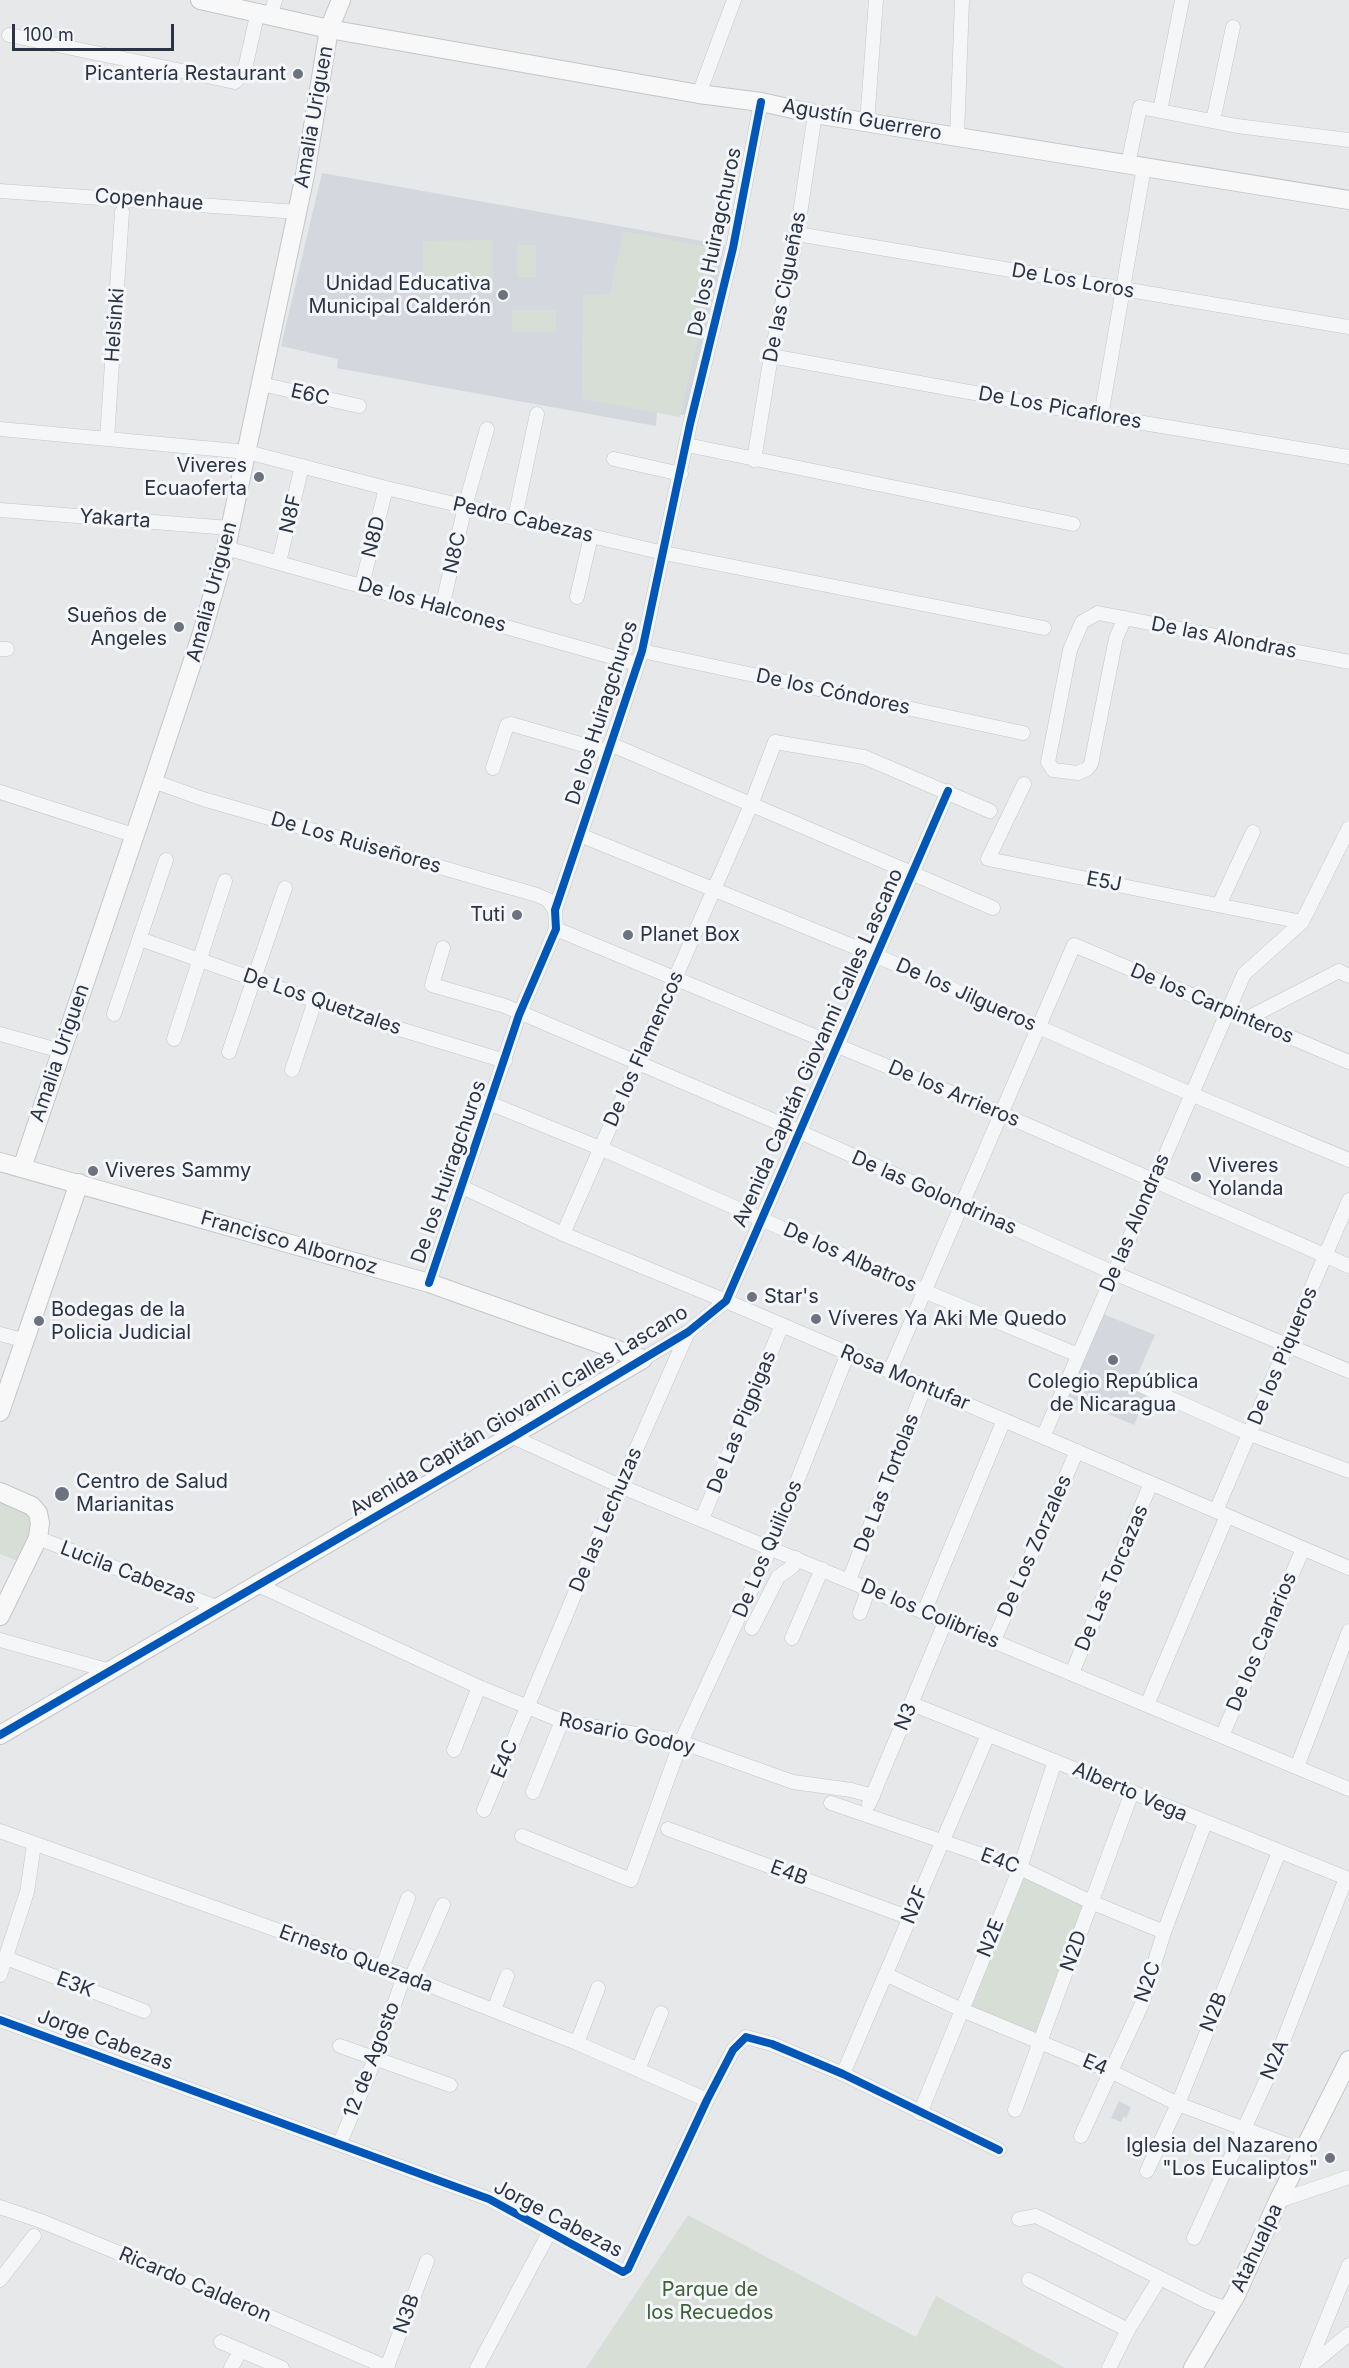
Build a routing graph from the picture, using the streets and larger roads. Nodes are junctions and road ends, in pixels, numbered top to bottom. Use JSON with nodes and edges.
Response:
{"nodes":[{"id":1,"x":200,"y":0,"type":"edge"},
{"id":2,"x":341,"y":0,"type":"edge"},
{"id":3,"x":734,"y":0,"type":"edge"},
{"id":4,"x":876,"y":0,"type":"edge"},
{"id":5,"x":962,"y":0,"type":"edge"},
{"id":6,"x":1182,"y":2,"type":"dead end"},
{"id":7,"x":268,"y":8,"type":"edge"},
{"id":8,"x":1233,"y":27,"type":"dead end"},
{"id":9,"x":329,"y":29,"type":"junction"},
{"id":10,"x":9,"y":35,"type":"dead end"},
{"id":11,"x":699,"y":94,"type":"junction"},
{"id":12,"x":761,"y":102,"type":"junction"},
{"id":13,"x":1160,"y":111,"type":"junction"},
{"id":14,"x":815,"y":114,"type":"junction"},
{"id":15,"x":1213,"y":121,"type":"junction"},
{"id":16,"x":867,"y":123,"type":"junction"},
{"id":17,"x":957,"y":137,"type":"junction"},
{"id":18,"x":1349,"y":140,"type":"edge"},
{"id":19,"x":1136,"y":166,"type":"junction"},
{"id":20,"x":0,"y":192,"type":"edge"},
{"id":21,"x":1349,"y":200,"type":"edge"},
{"id":22,"x":123,"y":212,"type":"dead end"},
{"id":23,"x":298,"y":212,"type":"junction"},
{"id":24,"x":797,"y":234,"type":"junction"},
{"id":25,"x":1123,"y":289,"type":"junction"},
{"id":26,"x":1349,"y":327,"type":"edge"},
{"id":27,"x":771,"y":356,"type":"junction"},
{"id":28,"x":261,"y":384,"type":"junction"},
{"id":29,"x":359,"y":406,"type":"dead end"},
{"id":30,"x":537,"y":414,"type":"dead end"},
{"id":31,"x":1101,"y":416,"type":"junction"},
{"id":32,"x":0,"y":429,"type":"edge"},
{"id":33,"x":487,"y":429,"type":"dead end"},
{"id":34,"x":107,"y":439,"type":"junction"},
{"id":35,"x":687,"y":445,"type":"junction"},
{"id":36,"x":247,"y":452,"type":"junction"},
{"id":37,"x":1349,"y":457,"type":"edge"},
{"id":38,"x":614,"y":459,"type":"dead end"},
{"id":39,"x":754,"y":460,"type":"junction"},
{"id":40,"x":302,"y":466,"type":"junction"},
{"id":41,"x":681,"y":474,"type":"junction"},
{"id":42,"x":386,"y":488,"type":"junction"},
{"id":43,"x":465,"y":506,"type":"junction"},
{"id":44,"x":0,"y":510,"type":"edge"},
{"id":45,"x":515,"y":518,"type":"junction"},
{"id":46,"x":1073,"y":524,"type":"dead end"},
{"id":47,"x":230,"y":528,"type":"junction"},
{"id":48,"x":591,"y":536,"type":"junction"},
{"id":49,"x":226,"y":548,"type":"junction"},
{"id":50,"x":664,"y":553,"type":"junction"},
{"id":51,"x":279,"y":562,"type":"junction"},
{"id":52,"x":362,"y":585,"type":"junction"},
{"id":53,"x":577,"y":597,"type":"dead end"},
{"id":54,"x":442,"y":608,"type":"junction"},
{"id":55,"x":1125,"y":618,"type":"junction"},
{"id":56,"x":1044,"y":628,"type":"dead end"},
{"id":57,"x":640,"y":658,"type":"junction"},
{"id":58,"x":1349,"y":662,"type":"edge"},
{"id":59,"x":1023,"y":733,"type":"dead end"},
{"id":60,"x":609,"y":748,"type":"junction"},
{"id":61,"x":493,"y":768,"type":"dead end"},
{"id":62,"x":153,"y":781,"type":"junction"},
{"id":63,"x":1024,"y":784,"type":"dead end"},
{"id":64,"x":948,"y":791,"type":"junction"},
{"id":65,"x":0,"y":792,"type":"edge"},
{"id":66,"x":751,"y":805,"type":"junction"},
{"id":67,"x":990,"y":811,"type":"dead end"},
{"id":68,"x":1349,"y":828,"type":"edge"},
{"id":69,"x":1253,"y":832,"type":"dead end"},
{"id":70,"x":133,"y":835,"type":"junction"},
{"id":71,"x":580,"y":835,"type":"junction"},
{"id":72,"x":166,"y":860,"type":"dead end"},
{"id":73,"x":912,"y":875,"type":"junction"},
{"id":74,"x":225,"y":881,"type":"dead end"},
{"id":75,"x":285,"y":888,"type":"dead end"},
{"id":76,"x":714,"y":890,"type":"junction"},
{"id":77,"x":1219,"y":905,"type":"junction"},
{"id":78,"x":993,"y":908,"type":"dead end"},
{"id":79,"x":555,"y":910,"type":"junction"},
{"id":80,"x":1302,"y":922,"type":"junction"},
{"id":81,"x":556,"y":929,"type":"junction"},
{"id":82,"x":140,"y":939,"type":"junction"},
{"id":83,"x":443,"y":948,"type":"dead end"},
{"id":84,"x":877,"y":956,"type":"junction"},
{"id":85,"x":200,"y":959,"type":"junction"},
{"id":86,"x":1344,"y":973,"type":"edge"},
{"id":87,"x":675,"y":978,"type":"junction"},
{"id":88,"x":255,"y":979,"type":"junction"},
{"id":89,"x":315,"y":1000,"type":"junction"},
{"id":90,"x":1228,"y":1010,"type":"junction"},
{"id":91,"x":114,"y":1014,"type":"dead end"},
{"id":92,"x":519,"y":1015,"type":"junction"},
{"id":93,"x":1248,"y":1018,"type":"junction"},
{"id":94,"x":1040,"y":1027,"type":"junction"},
{"id":95,"x":0,"y":1034,"type":"edge"},
{"id":96,"x":174,"y":1039,"type":"dead end"},
{"id":97,"x":839,"y":1046,"type":"junction"},
{"id":98,"x":61,"y":1050,"type":"junction"},
{"id":99,"x":229,"y":1052,"type":"dead end"},
{"id":100,"x":505,"y":1061,"type":"junction"},
{"id":101,"x":1349,"y":1062,"type":"edge"},
{"id":102,"x":637,"y":1064,"type":"junction"},
{"id":103,"x":292,"y":1070,"type":"dead end"},
{"id":104,"x":1191,"y":1094,"type":"junction"},
{"id":105,"x":489,"y":1103,"type":"junction"},
{"id":106,"x":1002,"y":1114,"type":"junction"},
{"id":107,"x":800,"y":1132,"type":"junction"},
{"id":108,"x":600,"y":1148,"type":"junction"},
{"id":109,"x":1349,"y":1160,"type":"edge"},
{"id":110,"x":0,"y":1162,"type":"edge"},
{"id":111,"x":22,"y":1168,"type":"junction"},
{"id":112,"x":1153,"y":1182,"type":"junction"},
{"id":113,"x":79,"y":1183,"type":"junction"},
{"id":114,"x":462,"y":1187,"type":"junction"},
{"id":115,"x":1349,"y":1200,"type":"edge"},
{"id":116,"x":962,"y":1206,"type":"junction"},
{"id":117,"x":761,"y":1218,"type":"junction"},
{"id":118,"x":563,"y":1234,"type":"junction"},
{"id":119,"x":1325,"y":1256,"type":"junction"},
{"id":120,"x":1349,"y":1266,"type":"edge"},
{"id":121,"x":1114,"y":1273,"type":"junction"},
{"id":122,"x":429,"y":1283,"type":"junction"},
{"id":123,"x":924,"y":1292,"type":"junction"},
{"id":124,"x":726,"y":1301,"type":"junction"},
{"id":125,"x":782,"y":1324,"type":"junction"},
{"id":126,"x":688,"y":1332,"type":"junction"},
{"id":127,"x":0,"y":1334,"type":"edge"},
{"id":128,"x":26,"y":1341,"type":"junction"},
{"id":129,"x":1287,"y":1345,"type":"junction"},
{"id":130,"x":848,"y":1353,"type":"junction"},
{"id":131,"x":1078,"y":1355,"type":"junction"},
{"id":132,"x":643,"y":1359,"type":"junction"},
{"id":133,"x":890,"y":1371,"type":"junction"},
{"id":134,"x":1349,"y":1371,"type":"edge"},
{"id":135,"x":1136,"y":1383,"type":"dead end"},
{"id":136,"x":925,"y":1386,"type":"junction"},
{"id":137,"x":0,"y":1412,"type":"edge"},
{"id":138,"x":1004,"y":1420,"type":"junction"},
{"id":139,"x":1250,"y":1434,"type":"junction"},
{"id":140,"x":513,"y":1437,"type":"junction"},
{"id":141,"x":1042,"y":1437,"type":"junction"},
{"id":142,"x":1077,"y":1451,"type":"junction"},
{"id":143,"x":1349,"y":1471,"type":"edge"},
{"id":144,"x":1151,"y":1483,"type":"junction"},
{"id":145,"x":620,"y":1486,"type":"junction"},
{"id":146,"x":0,"y":1492,"type":"edge"},
{"id":147,"x":1222,"y":1514,"type":"junction"},
{"id":148,"x":702,"y":1519,"type":"junction"},
{"id":149,"x":38,"y":1538,"type":"junction"},
{"id":150,"x":771,"y":1547,"type":"junction"},
{"id":151,"x":1303,"y":1549,"type":"junction"},
{"id":152,"x":796,"y":1558,"type":"junction"},
{"id":153,"x":1349,"y":1568,"type":"edge"},
{"id":154,"x":822,"y":1569,"type":"junction"},
{"id":155,"x":849,"y":1580,"type":"junction"},
{"id":156,"x":258,"y":1585,"type":"junction"},
{"id":157,"x":869,"y":1588,"type":"junction"},
{"id":158,"x":219,"y":1608,"type":"junction"},
{"id":159,"x":924,"y":1611,"type":"junction"},
{"id":160,"x":860,"y":1614,"type":"dead end"},
{"id":161,"x":0,"y":1616,"type":"edge"},
{"id":162,"x":946,"y":1620,"type":"junction"},
{"id":163,"x":752,"y":1628,"type":"dead end"},
{"id":164,"x":1349,"y":1631,"type":"edge"},
{"id":165,"x":792,"y":1638,"type":"dead end"},
{"id":166,"x":0,"y":1640,"type":"edge"},
{"id":167,"x":994,"y":1640,"type":"junction"},
{"id":168,"x":110,"y":1671,"type":"junction"},
{"id":169,"x":1072,"y":1673,"type":"junction"},
{"id":170,"x":479,"y":1687,"type":"junction"},
{"id":171,"x":912,"y":1704,"type":"junction"},
{"id":172,"x":1147,"y":1705,"type":"junction"},
{"id":173,"x":525,"y":1708,"type":"junction"},
{"id":174,"x":562,"y":1722,"type":"junction"},
{"id":175,"x":0,"y":1735,"type":"edge"},
{"id":176,"x":988,"y":1735,"type":"junction"},
{"id":177,"x":1222,"y":1736,"type":"junction"},
{"id":178,"x":681,"y":1742,"type":"junction"},
{"id":179,"x":454,"y":1750,"type":"dead end"},
{"id":180,"x":1055,"y":1761,"type":"junction"},
{"id":181,"x":1297,"y":1767,"type":"junction"},
{"id":182,"x":1349,"y":1789,"type":"edge"},
{"id":183,"x":533,"y":1792,"type":"dead end"},
{"id":184,"x":1132,"y":1792,"type":"junction"},
{"id":185,"x":873,"y":1796,"type":"junction"},
{"id":186,"x":831,"y":1803,"type":"dead end"},
{"id":187,"x":484,"y":1810,"type":"dead end"},
{"id":188,"x":865,"y":1814,"type":"junction"},
{"id":189,"x":1205,"y":1823,"type":"junction"},
{"id":190,"x":668,"y":1829,"type":"dead end"},
{"id":191,"x":0,"y":1831,"type":"edge"},
{"id":192,"x":522,"y":1836,"type":"dead end"},
{"id":193,"x":941,"y":1840,"type":"junction"},
{"id":194,"x":34,"y":1845,"type":"junction"},
{"id":195,"x":1279,"y":1852,"type":"junction"},
{"id":196,"x":1020,"y":1868,"type":"junction"},
{"id":197,"x":1347,"y":1878,"type":"edge"},
{"id":198,"x":408,"y":1898,"type":"dead end"},
{"id":199,"x":1091,"y":1902,"type":"junction"},
{"id":200,"x":442,"y":1905,"type":"dead end"},
{"id":201,"x":910,"y":1918,"type":"junction"},
{"id":202,"x":1164,"y":1932,"type":"junction"},
{"id":203,"x":6,"y":1958,"type":"junction"},
{"id":204,"x":382,"y":1968,"type":"junction"},
{"id":205,"x":0,"y":1975,"type":"edge"},
{"id":206,"x":887,"y":1975,"type":"junction"},
{"id":207,"x":507,"y":1976,"type":"dead end"},
{"id":208,"x":408,"y":1977,"type":"junction"},
{"id":209,"x":598,"y":1988,"type":"dead end"},
{"id":210,"x":494,"y":2010,"type":"junction"},
{"id":211,"x":962,"y":2010,"type":"junction"},
{"id":212,"x":144,"y":2011,"type":"dead end"},
{"id":213,"x":660,"y":2013,"type":"dead end"},
{"id":214,"x":0,"y":2020,"type":"edge"},
{"id":215,"x":577,"y":2043,"type":"junction"},
{"id":216,"x":1041,"y":2043,"type":"junction"},
{"id":217,"x":340,"y":2046,"type":"dead end"},
{"id":218,"x":375,"y":2059,"type":"junction"},
{"id":219,"x":1349,"y":2061,"type":"edge"},
{"id":220,"x":638,"y":2070,"type":"junction"},
{"id":221,"x":1110,"y":2071,"type":"junction"},
{"id":222,"x":843,"y":2074,"type":"junction"},
{"id":223,"x":450,"y":2085,"type":"dead end"},
{"id":224,"x":707,"y":2100,"type":"junction"},
{"id":225,"x":1178,"y":2104,"type":"junction"},
{"id":226,"x":1015,"y":2110,"type":"dead end"},
{"id":227,"x":920,"y":2113,"type":"junction"},
{"id":228,"x":1244,"y":2130,"type":"junction"},
{"id":229,"x":1081,"y":2136,"type":"dead end"},
{"id":230,"x":340,"y":2143,"type":"junction"},
{"id":231,"x":999,"y":2150,"type":"dead end"},
{"id":232,"x":1304,"y":2151,"type":"junction"},
{"id":233,"x":1147,"y":2170,"type":"dead end"},
{"id":234,"x":1349,"y":2177,"type":"edge"},
{"id":235,"x":1278,"y":2201,"type":"junction"},
{"id":236,"x":0,"y":2207,"type":"edge"},
{"id":237,"x":1019,"y":2219,"type":"dead end"},
{"id":238,"x":549,"y":2233,"type":"junction"},
{"id":239,"x":34,"y":2236,"type":"dead end"},
{"id":240,"x":1194,"y":2238,"type":"dead end"},
{"id":241,"x":427,"y":2261,"type":"dead end"},
{"id":242,"x":1349,"y":2265,"type":"edge"},
{"id":243,"x":1160,"y":2278,"type":"junction"},
{"id":244,"x":0,"y":2280,"type":"edge"},
{"id":245,"x":1029,"y":2280,"type":"dead end"},
{"id":246,"x":1228,"y":2309,"type":"junction"},
{"id":247,"x":1128,"y":2330,"type":"junction"},
{"id":248,"x":1349,"y":2334,"type":"edge"},
{"id":249,"x":221,"y":2342,"type":"dead end"},
{"id":250,"x":241,"y":2350,"type":"junction"},
{"id":251,"x":231,"y":2368,"type":"edge"},
{"id":252,"x":282,"y":2368,"type":"edge"},
{"id":253,"x":388,"y":2368,"type":"edge"},
{"id":254,"x":477,"y":2368,"type":"edge"},
{"id":255,"x":1109,"y":2368,"type":"edge"},
{"id":256,"x":1193,"y":2368,"type":"edge"},
{"id":257,"x":1307,"y":2368,"type":"edge"}],
"edges":[{"from":1,"to":7,"type":"street","name":"Agustín Guerrero"},
{"from":2,"to":9,"type":"street","name":"Amalia Uriguen"},
{"from":3,"to":11,"type":"street"},
{"from":4,"to":16,"type":"street"},
{"from":5,"to":17,"type":"street"},
{"from":6,"to":13,"type":"street"},
{"from":7,"to":9,"type":"street","name":"Agustín Guerrero"},
{"from":7,"to":10,"type":"street"},
{"from":8,"to":15,"type":"street"},
{"from":9,"to":11,"type":"street","name":"Agustín Guerrero"},
{"from":9,"to":23,"type":"street","name":"Amalia Uriguen"},
{"from":11,"to":12,"type":"street","name":"Agustín Guerrero"},
{"from":12,"to":14,"type":"street","name":"Agustín Guerrero"},
{"from":12,"to":35,"type":"street","name":"De los Huiragchuros"},
{"from":13,"to":15,"type":"street"},
{"from":13,"to":19,"type":"street"},
{"from":14,"to":16,"type":"street","name":"Agustín Guerrero"},
{"from":14,"to":24,"type":"street","name":"De las Cigueñas"},
{"from":15,"to":18,"type":"street"},
{"from":16,"to":17,"type":"street","name":"Agustín Guerrero"},
{"from":17,"to":19,"type":"street","name":"Agustín Guerrero"},
{"from":19,"to":21,"type":"street","name":"Agustín Guerrero"},
{"from":19,"to":25,"type":"street"},
{"from":20,"to":23,"type":"street","name":"Copenhaue"},
{"from":22,"to":34,"type":"street","name":"Helsinki"},
{"from":23,"to":28,"type":"street","name":"Amalia Uriguen"},
{"from":24,"to":25,"type":"street","name":"De Los Loros"},
{"from":24,"to":27,"type":"street","name":"De las Cigueñas"},
{"from":25,"to":26,"type":"street","name":"De Los Loros"},
{"from":25,"to":31,"type":"street"},
{"from":27,"to":31,"type":"street","name":"De Los Picaflores"},
{"from":27,"to":39,"type":"street","name":"De las Cigueñas"},
{"from":28,"to":29,"type":"street","name":"E6C"},
{"from":28,"to":36,"type":"street","name":"Amalia Uriguen"},
{"from":30,"to":45,"type":"street"},
{"from":31,"to":37,"type":"street","name":"De Los Picaflores"},
{"from":32,"to":34,"type":"street","name":"Pedro Cabezas"},
{"from":33,"to":43,"type":"street","name":"N8C"},
{"from":34,"to":36,"type":"street","name":"Pedro Cabezas"},
{"from":35,"to":39,"type":"street"},
{"from":35,"to":41,"type":"street","name":"De los Huiragchuros"},
{"from":36,"to":40,"type":"street","name":"Pedro Cabezas"},
{"from":36,"to":47,"type":"street","name":"Amalia Uriguen"},
{"from":38,"to":41,"type":"street"},
{"from":39,"to":46,"type":"street"},
{"from":40,"to":42,"type":"street","name":"Pedro Cabezas"},
{"from":40,"to":51,"type":"street","name":"N8F"},
{"from":41,"to":50,"type":"street","name":"De los Huiragchuros"},
{"from":42,"to":43,"type":"street","name":"Pedro Cabezas"},
{"from":42,"to":52,"type":"street","name":"N8D"},
{"from":43,"to":45,"type":"street","name":"Pedro Cabezas"},
{"from":43,"to":54,"type":"street","name":"N8C"},
{"from":44,"to":47,"type":"street","name":"Yakarta"},
{"from":45,"to":48,"type":"street","name":"Pedro Cabezas"},
{"from":47,"to":49,"type":"street","name":"Amalia Uriguen"},
{"from":48,"to":50,"type":"street","name":"Pedro Cabezas"},
{"from":48,"to":53,"type":"street"},
{"from":49,"to":51,"type":"street","name":"De los Halcones"},
{"from":49,"to":62,"type":"street","name":"Amalia Uriguen"},
{"from":50,"to":56,"type":"street","name":"Pedro Cabezas"},
{"from":50,"to":57,"type":"street","name":"De los Huiragchuros"},
{"from":51,"to":52,"type":"street","name":"De los Halcones"},
{"from":52,"to":54,"type":"street","name":"De los Halcones"},
{"from":54,"to":57,"type":"street","name":"De los Halcones"},
{"from":55,"to":55,"type":"street","name":"De las Alondras"},
{"from":55,"to":58,"type":"street","name":"De las Alondras"},
{"from":57,"to":59,"type":"street","name":"De los Cóndores"},
{"from":57,"to":60,"type":"street","name":"De los Huiragchuros"},
{"from":60,"to":61,"type":"street"},
{"from":60,"to":66,"type":"street"},
{"from":60,"to":71,"type":"street","name":"De los Huiragchuros"},
{"from":62,"to":70,"type":"street","name":"Amalia Uriguen"},
{"from":62,"to":79,"type":"street","name":"De Los Ruiseñores"},
{"from":63,"to":77,"type":"street","name":"E5J"},
{"from":64,"to":66,"type":"street","name":"De los Flamencos"},
{"from":64,"to":67,"type":"street","name":"De los Flamencos"},
{"from":64,"to":73,"type":"street","name":"Avenida Capitán Giovanni Calles Lascano"},
{"from":65,"to":70,"type":"street"},
{"from":66,"to":73,"type":"street"},
{"from":66,"to":76,"type":"street","name":"De los Flamencos"},
{"from":68,"to":80,"type":"street"},
{"from":69,"to":77,"type":"street"},
{"from":70,"to":98,"type":"street","name":"Amalia Uriguen"},
{"from":71,"to":76,"type":"street","name":"De los Jilgueros"},
{"from":71,"to":79,"type":"street","name":"De los Huiragchuros"},
{"from":72,"to":82,"type":"street"},
{"from":73,"to":78,"type":"street"},
{"from":73,"to":84,"type":"street","name":"Avenida Capitán Giovanni Calles Lascano"},
{"from":74,"to":85,"type":"street"},
{"from":75,"to":88,"type":"street"},
{"from":76,"to":84,"type":"street","name":"De los Jilgueros"},
{"from":76,"to":87,"type":"street","name":"De los Flamencos"},
{"from":77,"to":80,"type":"street","name":"E5J"},
{"from":79,"to":81,"type":"street","name":"De los Huiragchuros"},
{"from":80,"to":90,"type":"street","name":"De las Alondras"},
{"from":81,"to":87,"type":"street","name":"De los Arrieros"},
{"from":81,"to":92,"type":"street","name":"De los Huiragchuros"},
{"from":82,"to":85,"type":"street","name":"De Los Quetzales"},
{"from":82,"to":91,"type":"street"},
{"from":83,"to":92,"type":"street","name":"De las Golondrinas"},
{"from":84,"to":94,"type":"street","name":"De los Jilgueros"},
{"from":84,"to":97,"type":"street","name":"Avenida Capitán Giovanni Calles Lascano"},
{"from":85,"to":88,"type":"street","name":"De Los Quetzales"},
{"from":85,"to":96,"type":"street"},
{"from":86,"to":93,"type":"street"},
{"from":87,"to":97,"type":"street","name":"De los Arrieros"},
{"from":87,"to":102,"type":"street","name":"De los Flamencos"},
{"from":88,"to":89,"type":"street","name":"De Los Quetzales"},
{"from":88,"to":99,"type":"street"},
{"from":89,"to":100,"type":"street","name":"De Los Quetzales"},
{"from":89,"to":103,"type":"street"},
{"from":90,"to":93,"type":"street","name":"De los Carpinteros"},
{"from":90,"to":94,"type":"street","name":"De los Carpinteros"},
{"from":90,"to":104,"type":"street","name":"De las Alondras"},
{"from":92,"to":100,"type":"street","name":"De los Huiragchuros"},
{"from":92,"to":102,"type":"street","name":"De las Golondrinas"},
{"from":93,"to":101,"type":"street","name":"De los Carpinteros"},
{"from":94,"to":104,"type":"street","name":"De los Jilgueros"},
{"from":94,"to":106,"type":"street"},
{"from":95,"to":98,"type":"street"},
{"from":97,"to":106,"type":"street","name":"De los Arrieros"},
{"from":97,"to":107,"type":"street","name":"Avenida Capitán Giovanni Calles Lascano"},
{"from":98,"to":111,"type":"street","name":"Amalia Uriguen"},
{"from":100,"to":105,"type":"street","name":"De los Huiragchuros"},
{"from":102,"to":107,"type":"street","name":"De las Golondrinas"},
{"from":102,"to":108,"type":"street","name":"De los Flamencos"},
{"from":104,"to":109,"type":"street","name":"De los Jilgueros"},
{"from":104,"to":112,"type":"street","name":"De las Alondras"},
{"from":105,"to":108,"type":"street","name":"De los Albatros"},
{"from":105,"to":114,"type":"street","name":"De los Huiragchuros"},
{"from":106,"to":112,"type":"street","name":"De los Arrieros"},
{"from":106,"to":116,"type":"street"},
{"from":107,"to":116,"type":"street","name":"De las Golondrinas"},
{"from":107,"to":117,"type":"street","name":"Avenida Capitán Giovanni Calles Lascano"},
{"from":108,"to":117,"type":"street","name":"De los Albatros"},
{"from":108,"to":118,"type":"street","name":"De los Flamencos"},
{"from":110,"to":111,"type":"street","name":"Francisco Albornoz"},
{"from":111,"to":113,"type":"street","name":"Francisco Albornoz"},
{"from":112,"to":119,"type":"street","name":"De los Arrieros"},
{"from":112,"to":121,"type":"street","name":"De las Alondras"},
{"from":113,"to":122,"type":"street","name":"Francisco Albornoz"},
{"from":113,"to":128,"type":"street"},
{"from":114,"to":118,"type":"street","name":"Rosa Montufar"},
{"from":114,"to":122,"type":"street","name":"De los Huiragchuros"},
{"from":115,"to":119,"type":"street","name":"De los Piqueros"},
{"from":116,"to":121,"type":"street","name":"De las Golondrinas"},
{"from":116,"to":123,"type":"street"},
{"from":117,"to":123,"type":"street","name":"De los Albatros"},
{"from":117,"to":124,"type":"street","name":"Avenida Capitán Giovanni Calles Lascano"},
{"from":118,"to":124,"type":"street","name":"Rosa Montufar"},
{"from":119,"to":120,"type":"street","name":"De los Arrieros"},
{"from":119,"to":129,"type":"street","name":"De los Piqueros"},
{"from":121,"to":129,"type":"street","name":"De las Golondrinas"},
{"from":121,"to":131,"type":"street","name":"De las Alondras"},
{"from":122,"to":132,"type":"street","name":"Francisco Albornoz"},
{"from":123,"to":131,"type":"street","name":"De los Albatros"},
{"from":123,"to":133,"type":"street"},
{"from":124,"to":125,"type":"street","name":"Rosa Montufar"},
{"from":124,"to":126,"type":"street","name":"Avenida Capitán Giovanni Calles Lascano"},
{"from":125,"to":130,"type":"street","name":"Rosa Montufar"},
{"from":125,"to":148,"type":"street","name":"De Las Pigpigas"},
{"from":126,"to":132,"type":"street","name":"Avenida Capitán Giovanni Calles Lascano"},
{"from":126,"to":145,"type":"street","name":"De las Lechuzas"},
{"from":127,"to":128,"type":"street"},
{"from":128,"to":137,"type":"street"},
{"from":129,"to":134,"type":"street","name":"De las Golondrinas"},
{"from":129,"to":139,"type":"street","name":"De los Piqueros"},
{"from":130,"to":133,"type":"street","name":"Rosa Montufar"},
{"from":130,"to":150,"type":"street","name":"De Los Quilicos"},
{"from":131,"to":141,"type":"street","name":"De las Alondras"},
{"from":132,"to":140,"type":"street","name":"Avenida Capitán Giovanni Calles Lascano"},
{"from":133,"to":136,"type":"street","name":"Rosa Montufar"},
{"from":135,"to":139,"type":"street"},
{"from":136,"to":138,"type":"street","name":"Rosa Montufar"},
{"from":136,"to":155,"type":"street","name":"De Las Tortolas"},
{"from":138,"to":141,"type":"street","name":"Rosa Montufar"},
{"from":138,"to":159,"type":"street"},
{"from":139,"to":143,"type":"street"},
{"from":139,"to":147,"type":"street","name":"De los Piqueros"},
{"from":140,"to":145,"type":"street","name":"De los Colibries"},
{"from":140,"to":156,"type":"street","name":"Avenida Capitán Giovanni Calles Lascano"},
{"from":141,"to":142,"type":"street","name":"Rosa Montufar"},
{"from":142,"to":144,"type":"street","name":"Rosa Montufar"},
{"from":142,"to":167,"type":"street","name":"De Los Zorzales"},
{"from":144,"to":147,"type":"street","name":"Rosa Montufar"},
{"from":144,"to":169,"type":"street","name":"De Las Torcazas"},
{"from":145,"to":148,"type":"street","name":"De los Colibries"},
{"from":145,"to":173,"type":"street","name":"De las Lechuzas"},
{"from":146,"to":149,"type":"street"},
{"from":147,"to":151,"type":"street","name":"Rosa Montufar"},
{"from":147,"to":172,"type":"street","name":"De los Piqueros"},
{"from":148,"to":150,"type":"street","name":"De los Colibries"},
{"from":149,"to":158,"type":"street","name":"Lucila Cabezas"},
{"from":149,"to":161,"type":"street"},
{"from":150,"to":152,"type":"street","name":"De los Colibries"},
{"from":150,"to":178,"type":"street","name":"De Los Quilicos"},
{"from":151,"to":153,"type":"street","name":"Rosa Montufar"},
{"from":151,"to":177,"type":"street","name":"De los Canarios"},
{"from":152,"to":154,"type":"street","name":"De los Colibries"},
{"from":152,"to":163,"type":"street"},
{"from":154,"to":155,"type":"street","name":"De los Colibries"},
{"from":154,"to":165,"type":"street"},
{"from":155,"to":157,"type":"street","name":"De los Colibries"},
{"from":156,"to":158,"type":"street","name":"Avenida Capitán Giovanni Calles Lascano"},
{"from":156,"to":170,"type":"street","name":"Rosario Godoy"},
{"from":157,"to":159,"type":"street","name":"De los Colibries"},
{"from":157,"to":160,"type":"street"},
{"from":158,"to":168,"type":"street","name":"Avenida Capitán Giovanni Calles Lascano"},
{"from":159,"to":162,"type":"street","name":"De los Colibries"},
{"from":162,"to":167,"type":"street","name":"De los Colibries"},
{"from":162,"to":171,"type":"street","name":"N3"},
{"from":164,"to":181,"type":"street"},
{"from":166,"to":168,"type":"street"},
{"from":167,"to":169,"type":"street","name":"De los Colibries"},
{"from":168,"to":175,"type":"street","name":"Avenida Capitán Giovanni Calles Lascano"},
{"from":169,"to":172,"type":"street","name":"De los Colibries"},
{"from":170,"to":173,"type":"street","name":"Rosario Godoy"},
{"from":170,"to":179,"type":"street"},
{"from":171,"to":176,"type":"street","name":"Alberto Vega"},
{"from":171,"to":185,"type":"street","name":"N3"},
{"from":172,"to":177,"type":"street","name":"De los Colibries"},
{"from":173,"to":174,"type":"street","name":"Rosario Godoy"},
{"from":173,"to":187,"type":"street","name":"E4C"},
{"from":174,"to":178,"type":"street","name":"Rosario Godoy"},
{"from":174,"to":183,"type":"street"},
{"from":176,"to":180,"type":"street","name":"Alberto Vega"},
{"from":176,"to":193,"type":"street","name":"N2F"},
{"from":177,"to":181,"type":"street","name":"De los Colibries"},
{"from":178,"to":185,"type":"street","name":"Rosario Godoy"},
{"from":178,"to":192,"type":"street","name":"De Los Quilicos"},
{"from":180,"to":184,"type":"street","name":"Alberto Vega"},
{"from":180,"to":196,"type":"street","name":"N2E"},
{"from":181,"to":182,"type":"street","name":"De los Colibries"},
{"from":184,"to":189,"type":"street","name":"Alberto Vega"},
{"from":184,"to":199,"type":"street","name":"N2D"},
{"from":185,"to":188,"type":"street","name":"N3"},
{"from":186,"to":188,"type":"street","name":"E4C"},
{"from":188,"to":193,"type":"street","name":"E4C"},
{"from":189,"to":195,"type":"street","name":"Alberto Vega"},
{"from":189,"to":202,"type":"street","name":"N2C"},
{"from":190,"to":201,"type":"street","name":"E4B"},
{"from":191,"to":194,"type":"street","name":"Ernesto Quezada"},
{"from":193,"to":196,"type":"street","name":"E4C"},
{"from":193,"to":201,"type":"street","name":"N2F"},
{"from":194,"to":203,"type":"street"},
{"from":194,"to":204,"type":"street","name":"Ernesto Quezada"},
{"from":195,"to":197,"type":"street","name":"Alberto Vega"},
{"from":195,"to":225,"type":"street","name":"N2B"},
{"from":196,"to":199,"type":"street","name":"E4C"},
{"from":196,"to":211,"type":"street","name":"N2E"},
{"from":197,"to":228,"type":"street","name":"N2A"},
{"from":198,"to":204,"type":"street"},
{"from":199,"to":202,"type":"street","name":"E4C"},
{"from":199,"to":216,"type":"street","name":"N2D"},
{"from":200,"to":208,"type":"street"},
{"from":201,"to":206,"type":"street","name":"N2F"},
{"from":202,"to":221,"type":"street","name":"N2C"},
{"from":203,"to":205,"type":"street"},
{"from":203,"to":212,"type":"street","name":"E3K"},
{"from":204,"to":208,"type":"street","name":"Ernesto Quezada"},
{"from":206,"to":211,"type":"street","name":"E4"},
{"from":206,"to":222,"type":"street","name":"N2F"},
{"from":207,"to":210,"type":"street"},
{"from":208,"to":210,"type":"street","name":"Ernesto Quezada"},
{"from":208,"to":218,"type":"street","name":"12 de Agosto"},
{"from":209,"to":215,"type":"street"},
{"from":210,"to":215,"type":"street","name":"Ernesto Quezada"},
{"from":211,"to":216,"type":"street","name":"E4"},
{"from":211,"to":227,"type":"street","name":"N2E"},
{"from":213,"to":220,"type":"street"},
{"from":214,"to":230,"type":"street","name":"Jorge Cabezas"},
{"from":215,"to":220,"type":"street","name":"Ernesto Quezada"},
{"from":216,"to":221,"type":"street","name":"E4"},
{"from":216,"to":226,"type":"street","name":"N2D"},
{"from":217,"to":218,"type":"street"},
{"from":218,"to":223,"type":"street"},
{"from":218,"to":230,"type":"street","name":"12 de Agosto"},
{"from":219,"to":232,"type":"street","name":"Atahualpa"},
{"from":220,"to":224,"type":"street","name":"Ernesto Quezada"},
{"from":221,"to":225,"type":"street","name":"E4"},
{"from":221,"to":229,"type":"street","name":"N2C"},
{"from":222,"to":224,"type":"street","name":"Jorge Cabezas"},
{"from":222,"to":227,"type":"street","name":"Jorge Cabezas"},
{"from":224,"to":238,"type":"street","name":"Jorge Cabezas"},
{"from":225,"to":228,"type":"street","name":"E4"},
{"from":225,"to":233,"type":"street","name":"N2B"},
{"from":227,"to":231,"type":"street","name":"Jorge Cabezas"},
{"from":228,"to":232,"type":"street","name":"E4"},
{"from":228,"to":240,"type":"street","name":"N2A"},
{"from":230,"to":238,"type":"street","name":"Jorge Cabezas"},
{"from":232,"to":235,"type":"street","name":"Atahualpa"},
{"from":234,"to":235,"type":"street"},
{"from":235,"to":246,"type":"street","name":"Atahualpa"},
{"from":236,"to":253,"type":"street","name":"Ricardo Calderon"},
{"from":237,"to":243,"type":"street"},
{"from":238,"to":254,"type":"street"},
{"from":239,"to":244,"type":"street"},
{"from":241,"to":253,"type":"street","name":"N3B"},
{"from":242,"to":257,"type":"street"},
{"from":243,"to":246,"type":"street"},
{"from":243,"to":247,"type":"street"},
{"from":245,"to":247,"type":"street"},
{"from":246,"to":256,"type":"street","name":"Atahualpa"},
{"from":247,"to":255,"type":"street"},
{"from":248,"to":257,"type":"street"},
{"from":249,"to":250,"type":"street"},
{"from":250,"to":251,"type":"street"},
{"from":250,"to":252,"type":"street"}]}
